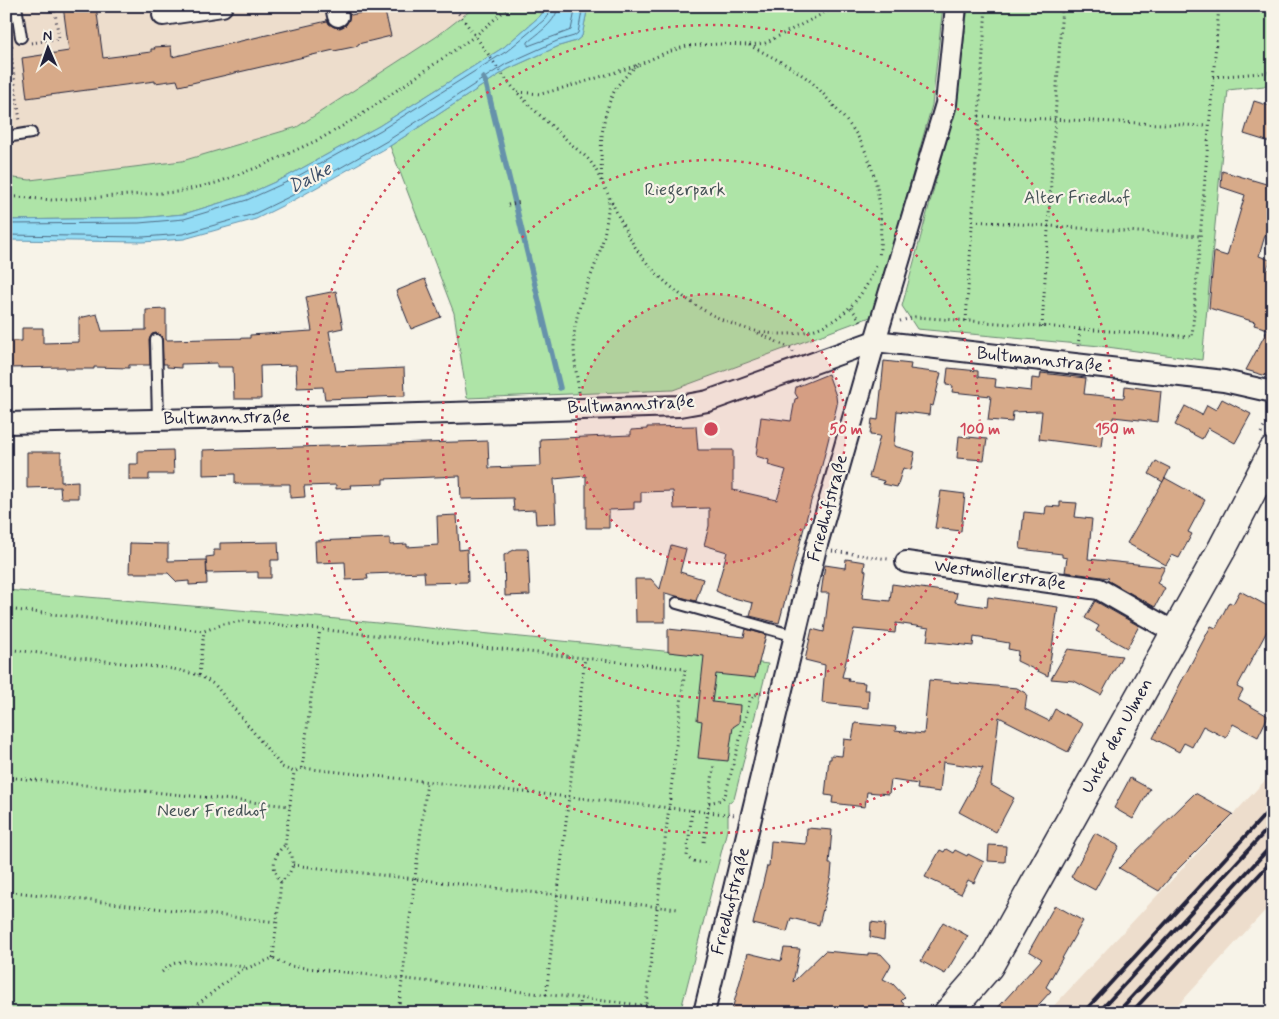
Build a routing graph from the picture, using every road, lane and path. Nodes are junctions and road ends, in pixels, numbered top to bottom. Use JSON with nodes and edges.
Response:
{"nodes":[{"id":1,"x":16,"y":6,"type":"edge"},
{"id":2,"x":54,"y":6,"type":"edge"},
{"id":3,"x":222,"y":6,"type":"edge"},
{"id":4,"x":452,"y":6,"type":"edge"},
{"id":5,"x":510,"y":6,"type":"edge"},
{"id":6,"x":838,"y":6,"type":"edge"},
{"id":7,"x":956,"y":6,"type":"edge"},
{"id":8,"x":986,"y":6,"type":"edge"},
{"id":9,"x":1062,"y":6,"type":"edge"},
{"id":10,"x":1219,"y":6,"type":"edge"},
{"id":11,"x":163,"y":15,"type":"dead end"},
{"id":12,"x":475,"y":36,"type":"junction"},
{"id":13,"x":20,"y":37,"type":"dead end"},
{"id":14,"x":58,"y":39,"type":"dead end"},
{"id":15,"x":749,"y":46,"type":"junction"},
{"id":16,"x":10,"y":47,"type":"dead end"},
{"id":17,"x":638,"y":65,"type":"junction"},
{"id":18,"x":1273,"y":72,"type":"edge"},
{"id":19,"x":1213,"y":77,"type":"junction"},
{"id":20,"x":517,"y":92,"type":"junction"},
{"id":21,"x":979,"y":116,"type":"junction"},
{"id":22,"x":1054,"y":119,"type":"junction"},
{"id":23,"x":1209,"y":126,"type":"junction"},
{"id":24,"x":26,"y":134,"type":"joint"},
{"id":25,"x":6,"y":137,"type":"edge"},
{"id":26,"x":603,"y":184,"type":"junction"},
{"id":27,"x":6,"y":196,"type":"edge"},
{"id":28,"x":609,"y":196,"type":"junction"},
{"id":29,"x":521,"y":202,"type":"dead end"},
{"id":30,"x":509,"y":204,"type":"dead end"},
{"id":31,"x":973,"y":221,"type":"junction"},
{"id":32,"x":1048,"y":226,"type":"junction"},
{"id":33,"x":1200,"y":236,"type":"junction"},
{"id":34,"x":966,"y":321,"type":"junction"},
{"id":35,"x":1042,"y":327,"type":"junction"},
{"id":36,"x":755,"y":331,"type":"junction"},
{"id":37,"x":877,"y":334,"type":"junction"},
{"id":38,"x":156,"y":340,"type":"dead end"},
{"id":39,"x":799,"y":367,"type":"junction"},
{"id":40,"x":1273,"y":392,"type":"edge"},
{"id":41,"x":581,"y":408,"type":"junction"},
{"id":42,"x":1273,"y":410,"type":"edge"},
{"id":43,"x":1273,"y":416,"type":"edge"},
{"id":44,"x":158,"y":420,"type":"junction"},
{"id":45,"x":6,"y":423,"type":"edge"},
{"id":46,"x":1273,"y":451,"type":"edge"},
{"id":47,"x":816,"y":548,"type":"junction"},
{"id":48,"x":906,"y":562,"type":"joint"},
{"id":49,"x":677,"y":603,"type":"dead end"},
{"id":50,"x":6,"y":609,"type":"edge"},
{"id":51,"x":320,"y":629,"type":"junction"},
{"id":52,"x":204,"y":631,"type":"junction"},
{"id":53,"x":1174,"y":632,"type":"junction"},
{"id":54,"x":795,"y":636,"type":"junction"},
{"id":55,"x":6,"y":649,"type":"edge"},
{"id":56,"x":584,"y":658,"type":"junction"},
{"id":57,"x":199,"y":675,"type":"junction"},
{"id":58,"x":780,"y":698,"type":"junction"},
{"id":59,"x":714,"y":764,"type":"dead end"},
{"id":60,"x":302,"y":768,"type":"junction"},
{"id":61,"x":294,"y":772,"type":"junction"},
{"id":62,"x":6,"y":777,"type":"edge"},
{"id":63,"x":427,"y":782,"type":"junction"},
{"id":64,"x":568,"y":797,"type":"junction"},
{"id":65,"x":709,"y":803,"type":"junction"},
{"id":66,"x":290,"y":806,"type":"junction"},
{"id":67,"x":669,"y":808,"type":"junction"},
{"id":68,"x":692,"y":810,"type":"junction"},
{"id":69,"x":708,"y":812,"type":"junction"},
{"id":70,"x":751,"y":817,"type":"junction"},
{"id":71,"x":704,"y":842,"type":"dead end"},
{"id":72,"x":285,"y":845,"type":"junction"},
{"id":73,"x":709,"y":863,"type":"dead end"},
{"id":74,"x":292,"y":865,"type":"junction"},
{"id":75,"x":414,"y":878,"type":"junction"},
{"id":76,"x":281,"y":882,"type":"junction"},
{"id":77,"x":6,"y":891,"type":"edge"},
{"id":78,"x":557,"y":894,"type":"junction"},
{"id":79,"x":658,"y":906,"type":"junction"},
{"id":80,"x":678,"y":908,"type":"dead end"},
{"id":81,"x":278,"y":922,"type":"junction"},
{"id":82,"x":273,"y":958,"type":"junction"},
{"id":83,"x":248,"y":967,"type":"junction"},
{"id":84,"x":162,"y":972,"type":"dead end"},
{"id":85,"x":402,"y":980,"type":"junction"},
{"id":86,"x":546,"y":995,"type":"junction"},
{"id":87,"x":580,"y":998,"type":"junction"},
{"id":88,"x":646,"y":1006,"type":"junction"},
{"id":89,"x":704,"y":1012,"type":"edge"},
{"id":90,"x":186,"y":1013,"type":"edge"},
{"id":91,"x":398,"y":1013,"type":"edge"},
{"id":92,"x":578,"y":1013,"type":"edge"},
{"id":93,"x":645,"y":1013,"type":"edge"},
{"id":94,"x":948,"y":1013,"type":"edge"}],
"edges":[{"from":1,"to":13,"type":"lane"},
{"from":2,"to":14,"type":"path"},
{"from":3,"to":11,"type":"street"},
{"from":4,"to":12,"type":"path"},
{"from":5,"to":12,"type":"path"},
{"from":6,"to":15,"type":"path"},
{"from":7,"to":37,"type":"street","name":"Friedhofstraße"},
{"from":8,"to":21,"type":"path"},
{"from":9,"to":22,"type":"path"},
{"from":10,"to":19,"type":"path"},
{"from":12,"to":20,"type":"path"},
{"from":12,"to":27,"type":"path"},
{"from":15,"to":17,"type":"path"},
{"from":15,"to":36,"type":"path"},
{"from":16,"to":24,"type":"path"},
{"from":17,"to":20,"type":"path"},
{"from":17,"to":26,"type":"path"},
{"from":18,"to":19,"type":"path"},
{"from":19,"to":23,"type":"path"},
{"from":20,"to":26,"type":"path"},
{"from":21,"to":22,"type":"path"},
{"from":21,"to":31,"type":"path"},
{"from":22,"to":23,"type":"path"},
{"from":22,"to":32,"type":"path"},
{"from":23,"to":33,"type":"path"},
{"from":24,"to":25,"type":"lane"},
{"from":26,"to":28,"type":"path"},
{"from":28,"to":36,"type":"path"},
{"from":28,"to":41,"type":"path"},
{"from":29,"to":30,"type":"path"},
{"from":31,"to":32,"type":"path"},
{"from":31,"to":34,"type":"path"},
{"from":32,"to":33,"type":"path"},
{"from":32,"to":35,"type":"path"},
{"from":33,"to":35,"type":"path"},
{"from":34,"to":35,"type":"path"},
{"from":34,"to":37,"type":"path"},
{"from":36,"to":39,"type":"path"},
{"from":37,"to":39,"type":"street","name":"Bultmannstraße"},
{"from":37,"to":40,"type":"street","name":"Bultmannstraße"},
{"from":37,"to":47,"type":"street","name":"Friedhofstraße"},
{"from":38,"to":44,"type":"lane"},
{"from":39,"to":41,"type":"street","name":"Bultmannstraße"},
{"from":41,"to":44,"type":"street","name":"Bultmannstraße"},
{"from":42,"to":43,"type":"path"},
{"from":44,"to":45,"type":"street","name":"Bultmannstraße"},
{"from":46,"to":53,"type":"main road","name":"Unter den Ulmen"},
{"from":47,"to":48,"type":"path"},
{"from":47,"to":54,"type":"street","name":"Friedhofstraße"},
{"from":48,"to":53,"type":"street","name":"Westmöllerstraße"},
{"from":49,"to":54,"type":"lane"},
{"from":50,"to":52,"type":"path"},
{"from":51,"to":52,"type":"path"},
{"from":51,"to":56,"type":"path"},
{"from":51,"to":60,"type":"path"},
{"from":52,"to":57,"type":"path"},
{"from":53,"to":94,"type":"main road","name":"Unter den Ulmen"},
{"from":54,"to":58,"type":"street","name":"Friedhofstraße"},
{"from":55,"to":57,"type":"path"},
{"from":56,"to":64,"type":"path"},
{"from":56,"to":67,"type":"path"},
{"from":57,"to":61,"type":"path"},
{"from":58,"to":65,"type":"path"},
{"from":58,"to":70,"type":"street","name":"Friedhofstraße"},
{"from":59,"to":65,"type":"path"},
{"from":60,"to":61,"type":"path"},
{"from":60,"to":63,"type":"path"},
{"from":61,"to":66,"type":"path"},
{"from":62,"to":66,"type":"path"},
{"from":63,"to":64,"type":"path"},
{"from":63,"to":75,"type":"path"},
{"from":64,"to":67,"type":"path"},
{"from":64,"to":78,"type":"path"},
{"from":65,"to":69,"type":"path"},
{"from":66,"to":72,"type":"path"},
{"from":67,"to":68,"type":"path"},
{"from":67,"to":79,"type":"path"},
{"from":68,"to":69,"type":"path"},
{"from":68,"to":73,"type":"path"},
{"from":69,"to":70,"type":"path"},
{"from":69,"to":71,"type":"path"},
{"from":70,"to":89,"type":"street","name":"Friedhofstraße"},
{"from":72,"to":74,"type":"path"},
{"from":72,"to":76,"type":"path"},
{"from":74,"to":75,"type":"path"},
{"from":74,"to":76,"type":"path"},
{"from":75,"to":78,"type":"path"},
{"from":75,"to":85,"type":"path"},
{"from":76,"to":81,"type":"path"},
{"from":77,"to":81,"type":"path"},
{"from":78,"to":79,"type":"path"},
{"from":78,"to":86,"type":"path"},
{"from":79,"to":80,"type":"path"},
{"from":79,"to":88,"type":"path"},
{"from":81,"to":82,"type":"path"},
{"from":82,"to":83,"type":"path"},
{"from":82,"to":85,"type":"path"},
{"from":83,"to":84,"type":"path"},
{"from":83,"to":90,"type":"path"},
{"from":85,"to":86,"type":"path"},
{"from":85,"to":91,"type":"path"},
{"from":86,"to":87,"type":"path"},
{"from":87,"to":88,"type":"path"},
{"from":87,"to":92,"type":"path"},
{"from":88,"to":89,"type":"path"},
{"from":88,"to":93,"type":"path"}]}
